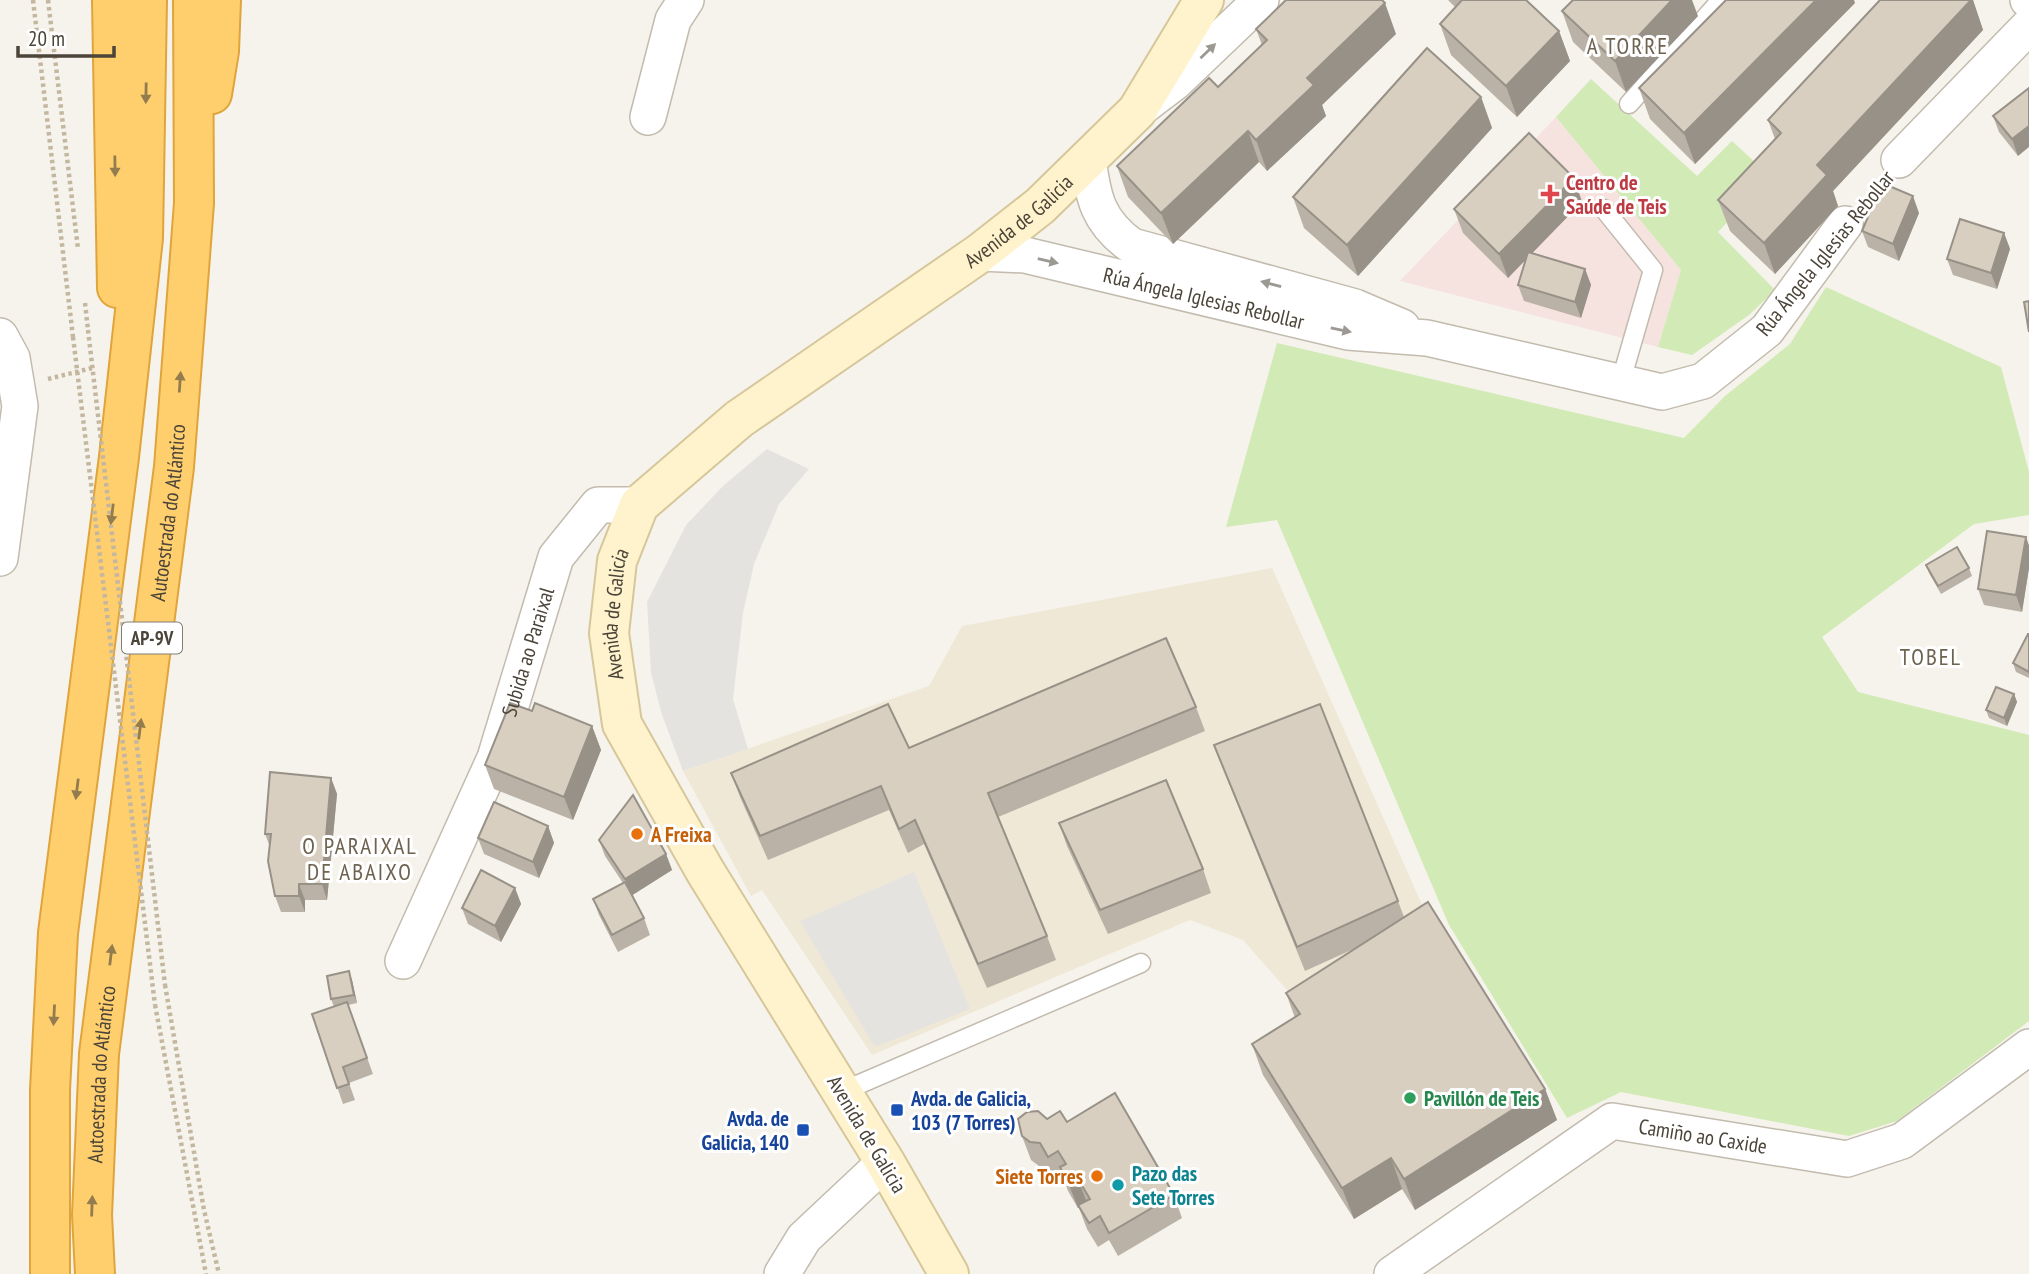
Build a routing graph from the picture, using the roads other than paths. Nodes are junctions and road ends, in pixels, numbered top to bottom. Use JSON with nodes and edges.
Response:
{"nodes":[{"id":1,"x":112,"y":0,"type":"edge"},
{"id":2,"x":147,"y":0,"type":"edge"},
{"id":3,"x":192,"y":0,"type":"edge"},
{"id":4,"x":222,"y":0,"type":"edge"},
{"id":5,"x":686,"y":0,"type":"edge"},
{"id":6,"x":1204,"y":0,"type":"edge"},
{"id":7,"x":1261,"y":0,"type":"edge"},
{"id":8,"x":1721,"y":0,"type":"edge"},
{"id":9,"x":2029,"y":26,"type":"edge"},
{"id":10,"x":1629,"y":104,"type":"dead end"},
{"id":11,"x":1137,"y":111,"type":"junction"},
{"id":12,"x":648,"y":117,"type":"dead end"},
{"id":13,"x":1088,"y":159,"type":"junction"},
{"id":14,"x":1899,"y":160,"type":"road end"},
{"id":15,"x":194,"y":203,"type":"junction"},
{"id":16,"x":1604,"y":209,"type":"dead end"},
{"id":17,"x":1845,"y":224,"type":"road end"},
{"id":18,"x":980,"y":253,"type":"junction"},
{"id":19,"x":0,"y":336,"type":"edge"},
{"id":20,"x":1427,"y":338,"type":"junction"},
{"id":21,"x":1620,"y":384,"type":"junction"},
{"id":22,"x":119,"y":457,"type":"junction"},
{"id":23,"x":639,"y":505,"type":"junction"},
{"id":24,"x":0,"y":558,"type":"edge"},
{"id":25,"x":404,"y":961,"type":"dead end"},
{"id":26,"x":1141,"y":963,"type":"dead end"},
{"id":27,"x":2029,"y":1047,"type":"edge"},
{"id":28,"x":841,"y":1092,"type":"junction"},
{"id":29,"x":885,"y":1162,"type":"junction"},
{"id":30,"x":50,"y":1274,"type":"edge"},
{"id":31,"x":95,"y":1274,"type":"edge"},
{"id":32,"x":782,"y":1274,"type":"edge"},
{"id":33,"x":949,"y":1274,"type":"edge"},
{"id":34,"x":1392,"y":1274,"type":"edge"}],
"edges":[{"from":1,"to":22,"type":"highway","number":"AP-9V","one_way":true},
{"from":2,"to":22,"type":"highway","number":"AP-9V","one_way":true},
{"from":3,"to":15,"type":"highway","name":"Autoestrada do Atlántico","number":"AP-9V"},
{"from":4,"to":15,"type":"highway","number":"AP-9V"},
{"from":5,"to":12,"type":"street"},
{"from":6,"to":11,"type":"main road","name":"Avenida de Galicia"},
{"from":11,"to":7,"type":"street","name":"Avenida de Galicia","one_way":true},
{"from":8,"to":10,"type":"lane"},
{"from":9,"to":14,"type":"street","name":"Rúa Ángela Iglesias Rebollar"},
{"from":11,"to":13,"type":"main road","name":"Avenida de Galicia"},
{"from":13,"to":18,"type":"main road","name":"Avenida de Galicia"},
{"from":20,"to":13,"type":"street","name":"Rúa Ángela Iglesias Rebollar","one_way":true},
{"from":31,"to":15,"type":"highway","name":"Autoestrada do Atlántico","number":"AP-9V","one_way":true},
{"from":16,"to":21,"type":"lane"},
{"from":17,"to":21,"type":"street","name":"Rúa Ángela Iglesias Rebollar"},
{"from":18,"to":20,"type":"street","name":"Rúa Ángela Iglesias Rebollar","one_way":true},
{"from":18,"to":23,"type":"main road","name":"Avenida de Galicia"},
{"from":19,"to":24,"type":"street"},
{"from":20,"to":21,"type":"street","name":"Rúa Ángela Iglesias Rebollar"},
{"from":22,"to":30,"type":"highway","number":"AP-9V","one_way":true},
{"from":23,"to":25,"type":"street","name":"Subida ao Paraixal"},
{"from":23,"to":28,"type":"main road","name":"Avenida de Galicia"},
{"from":26,"to":28,"type":"lane"},
{"from":27,"to":34,"type":"street","name":"Camiño ao Caxide"},
{"from":28,"to":29,"type":"main road","name":"Avenida de Galicia"},
{"from":29,"to":32,"type":"street"},
{"from":29,"to":33,"type":"main road","name":"Avenida de Galicia"}]}
